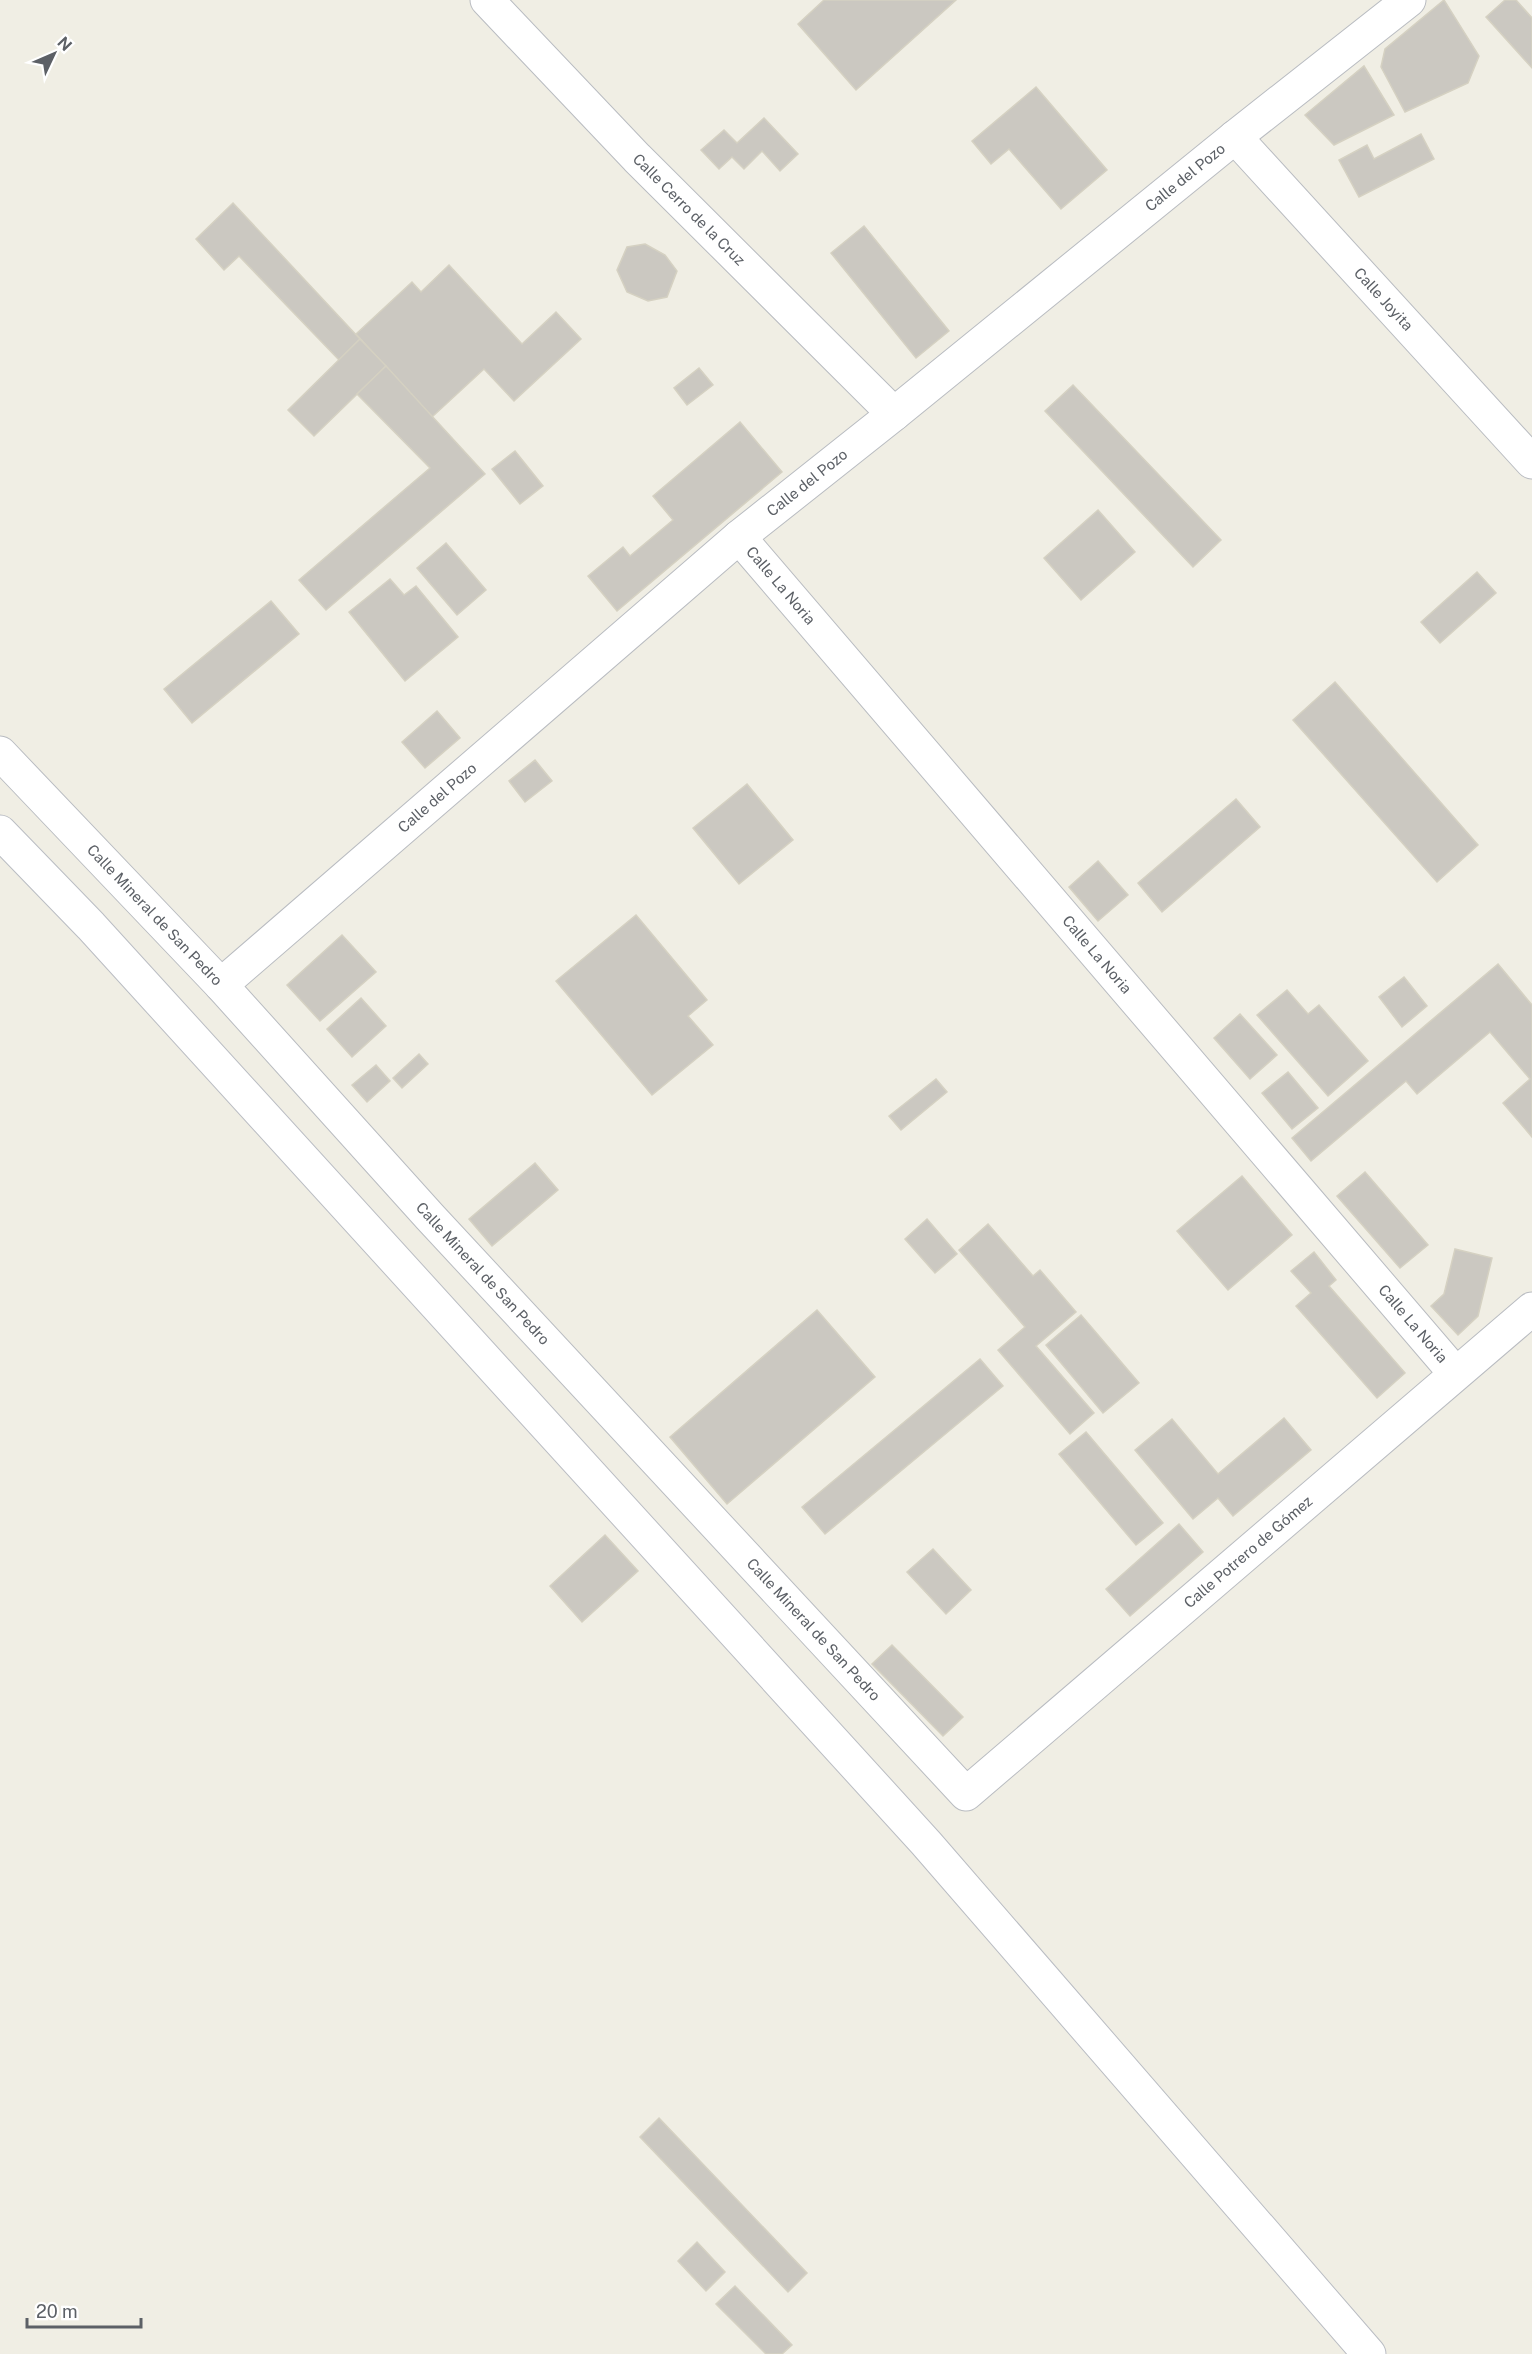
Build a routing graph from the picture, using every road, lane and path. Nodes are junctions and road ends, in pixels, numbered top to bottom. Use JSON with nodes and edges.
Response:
{"nodes":[{"id":1,"x":487,"y":0,"type":"edge"},
{"id":2,"x":1410,"y":0,"type":"edge"},
{"id":3,"x":1235,"y":137,"type":"junction"},
{"id":4,"x":894,"y":414,"type":"junction"},
{"id":5,"x":1532,"y":462,"type":"edge"},
{"id":6,"x":739,"y":537,"type":"junction"},
{"id":7,"x":0,"y":753,"type":"edge"},
{"id":8,"x":0,"y":832,"type":"edge"},
{"id":9,"x":221,"y":985,"type":"junction"},
{"id":10,"x":1532,"y":1309,"type":"edge"},
{"id":11,"x":1455,"y":1373,"type":"junction"},
{"id":12,"x":966,"y":1794,"type":"joint"},
{"id":13,"x":1369,"y":2354,"type":"edge"}],
"edges":[{"from":1,"to":4,"type":"street","name":"Calle Cerro de la Cruz"},
{"from":2,"to":3,"type":"street","name":"Calle del Pozo"},
{"from":3,"to":4,"type":"street","name":"Calle del Pozo"},
{"from":3,"to":5,"type":"street","name":"Calle Joyita"},
{"from":4,"to":6,"type":"street","name":"Calle del Pozo"},
{"from":6,"to":9,"type":"street","name":"Calle del Pozo"},
{"from":6,"to":11,"type":"street","name":"Calle La Noria"},
{"from":7,"to":9,"type":"street","name":"Calle Mineral de San Pedro"},
{"from":8,"to":13,"type":"street"},
{"from":9,"to":12,"type":"street","name":"Calle Mineral de San Pedro"},
{"from":10,"to":11,"type":"street","name":"Calle Potrero de Gómez"},
{"from":11,"to":12,"type":"street","name":"Calle Potrero de Gómez"}]}
